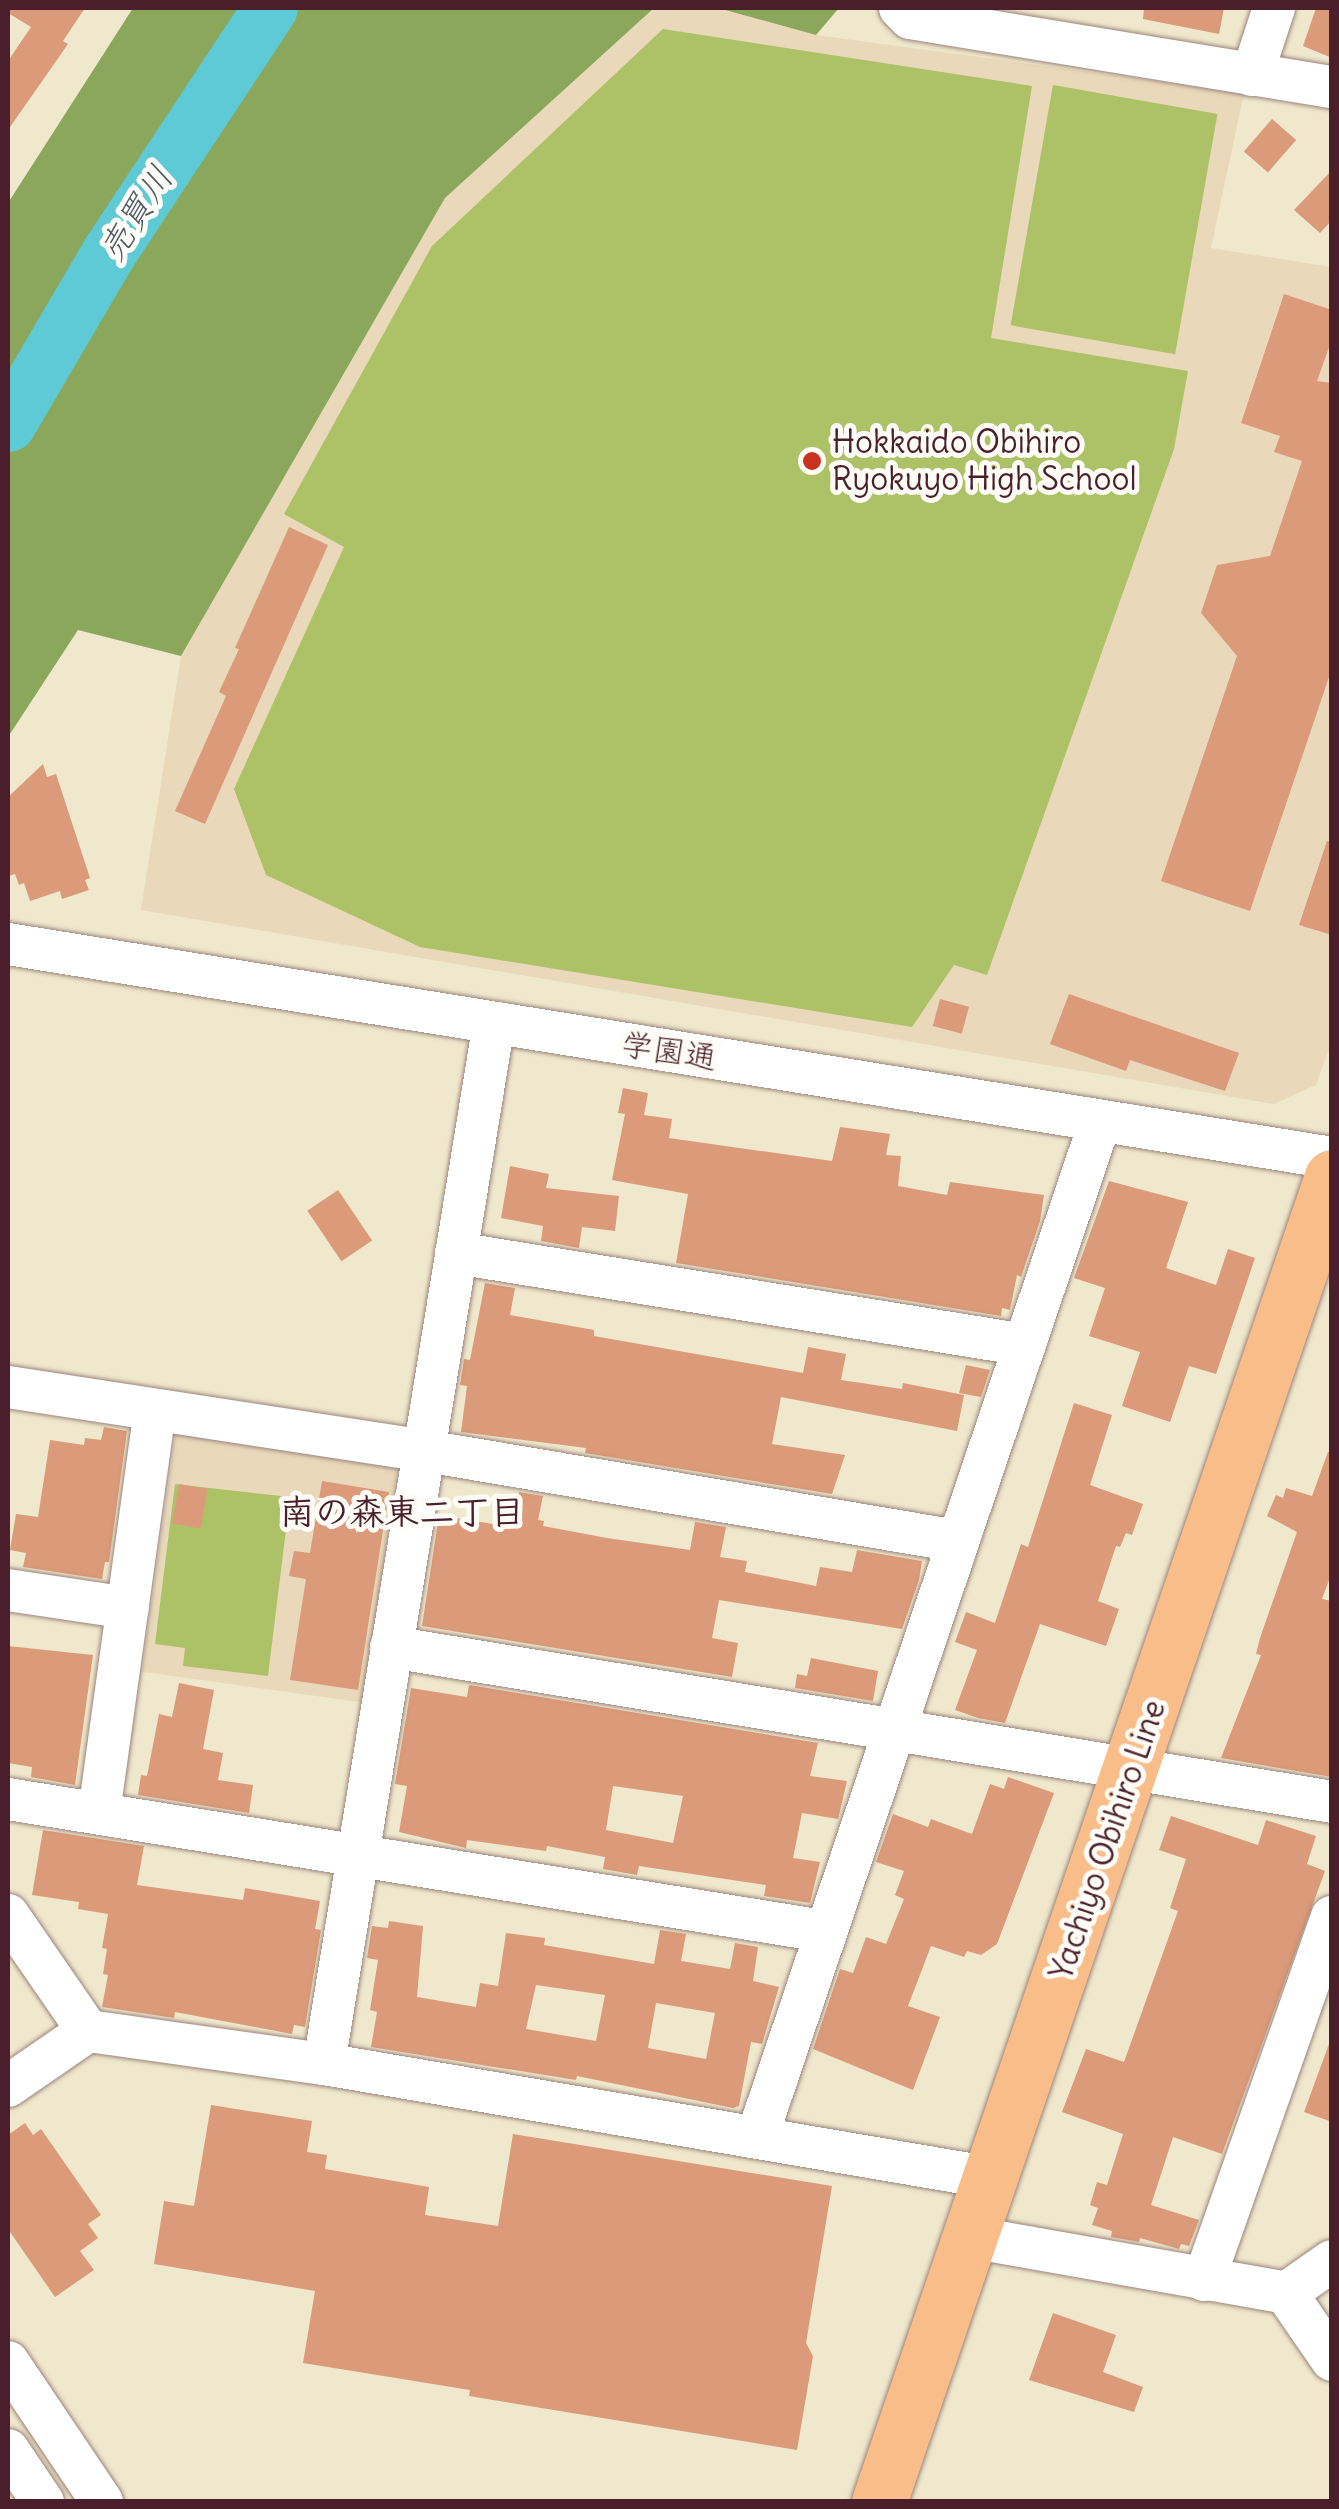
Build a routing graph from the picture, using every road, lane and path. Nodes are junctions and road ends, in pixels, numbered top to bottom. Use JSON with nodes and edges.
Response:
{"nodes":[{"id":1,"x":900,"y":8,"type":"edge"},
{"id":2,"x":1274,"y":8,"type":"edge"},
{"id":3,"x":1252,"y":75,"type":"junction"},
{"id":4,"x":1332,"y":88,"type":"edge"},
{"id":5,"x":8,"y":944,"type":"edge"},
{"id":6,"x":494,"y":1022,"type":"junction"},
{"id":7,"x":1100,"y":1122,"type":"junction"},
{"id":8,"x":1332,"y":1158,"type":"edge"},
{"id":9,"x":1332,"y":1177,"type":"edge"},
{"id":10,"x":456,"y":1253,"type":"junction"},
{"id":11,"x":1025,"y":1345,"type":"junction"},
{"id":12,"x":8,"y":1387,"type":"edge"},
{"id":13,"x":155,"y":1412,"type":"junction"},
{"id":14,"x":426,"y":1450,"type":"junction"},
{"id":15,"x":957,"y":1541,"type":"junction"},
{"id":16,"x":8,"y":1590,"type":"edge"},
{"id":17,"x":128,"y":1608,"type":"junction"},
{"id":18,"x":391,"y":1648,"type":"junction"},
{"id":19,"x":893,"y":1732,"type":"junction"},
{"id":20,"x":1134,"y":1766,"type":"junction"},
{"id":21,"x":8,"y":1799,"type":"edge"},
{"id":22,"x":1332,"y":1802,"type":"edge"},
{"id":23,"x":100,"y":1814,"type":"junction"},
{"id":24,"x":359,"y":1854,"type":"junction"},
{"id":25,"x":8,"y":1915,"type":"edge"},
{"id":26,"x":1332,"y":1917,"type":"edge"},
{"id":27,"x":823,"y":1931,"type":"junction"},
{"id":28,"x":88,"y":2031,"type":"junction"},
{"id":29,"x":324,"y":2064,"type":"junction"},
{"id":30,"x":8,"y":2086,"type":"edge"},
{"id":31,"x":756,"y":2137,"type":"junction"},
{"id":32,"x":992,"y":2178,"type":"junction"},
{"id":33,"x":970,"y":2237,"type":"junction"},
{"id":34,"x":1332,"y":2260,"type":"edge"},
{"id":35,"x":1204,"y":2280,"type":"junction"},
{"id":36,"x":1286,"y":2293,"type":"junction"},
{"id":37,"x":1332,"y":2360,"type":"edge"},
{"id":38,"x":8,"y":2362,"type":"edge"},
{"id":39,"x":8,"y":2450,"type":"edge"},
{"id":40,"x":43,"y":2502,"type":"edge"},
{"id":41,"x":102,"y":2502,"type":"edge"},
{"id":42,"x":879,"y":2502,"type":"edge"}],
"edges":[{"from":1,"to":3,"type":"street"},
{"from":2,"to":3,"type":"street"},
{"from":3,"to":4,"type":"street"},
{"from":5,"to":6,"type":"street","name":"学園通"},
{"from":6,"to":7,"type":"street","name":"学園通"},
{"from":6,"to":10,"type":"street"},
{"from":7,"to":8,"type":"street","name":"学園通"},
{"from":7,"to":11,"type":"street"},
{"from":9,"to":20,"type":"main road","name":"Yachiyo Obihiro Line"},
{"from":10,"to":11,"type":"street"},
{"from":10,"to":14,"type":"street"},
{"from":11,"to":15,"type":"street"},
{"from":12,"to":13,"type":"street"},
{"from":13,"to":14,"type":"street"},
{"from":13,"to":17,"type":"street"},
{"from":14,"to":15,"type":"street"},
{"from":14,"to":18,"type":"street"},
{"from":15,"to":19,"type":"street"},
{"from":16,"to":17,"type":"street"},
{"from":17,"to":23,"type":"street"},
{"from":18,"to":19,"type":"street"},
{"from":18,"to":24,"type":"street"},
{"from":19,"to":20,"type":"street"},
{"from":19,"to":27,"type":"street"},
{"from":20,"to":22,"type":"street"},
{"from":20,"to":32,"type":"main road","name":"Yachiyo Obihiro Line"},
{"from":21,"to":23,"type":"street"},
{"from":23,"to":24,"type":"street"},
{"from":24,"to":27,"type":"street"},
{"from":24,"to":29,"type":"street"},
{"from":25,"to":28,"type":"street"},
{"from":26,"to":35,"type":"street"},
{"from":27,"to":31,"type":"street"},
{"from":28,"to":29,"type":"street"},
{"from":28,"to":30,"type":"street"},
{"from":29,"to":31,"type":"street"},
{"from":31,"to":32,"type":"street"},
{"from":32,"to":33,"type":"main road","name":"Yachiyo Obihiro Line"},
{"from":33,"to":35,"type":"street"},
{"from":33,"to":42,"type":"main road","name":"Yachiyo Obihiro Line"},
{"from":34,"to":36,"type":"street"},
{"from":35,"to":36,"type":"street"},
{"from":36,"to":37,"type":"street"},
{"from":38,"to":41,"type":"street"},
{"from":39,"to":40,"type":"street"}]}
